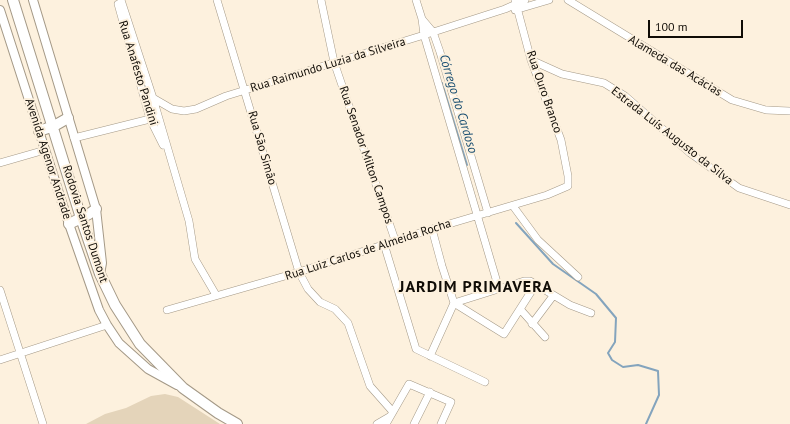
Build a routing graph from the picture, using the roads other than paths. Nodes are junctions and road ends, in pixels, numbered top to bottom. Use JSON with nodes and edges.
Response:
{"nodes":[{"id":1,"x":34,"y":0,"type":"edge"},
{"id":2,"x":117,"y":0,"type":"edge"},
{"id":3,"x":121,"y":0,"type":"edge"},
{"id":4,"x":217,"y":0,"type":"edge"},
{"id":5,"x":321,"y":0,"type":"edge"},
{"id":6,"x":416,"y":0,"type":"edge"},
{"id":7,"x":525,"y":0,"type":"edge"},
{"id":8,"x":549,"y":0,"type":"edge"},
{"id":9,"x":568,"y":0,"type":"edge"},
{"id":10,"x":16,"y":1,"type":"edge"},
{"id":11,"x":517,"y":4,"type":"edge"},
{"id":12,"x":0,"y":10,"type":"edge"},
{"id":13,"x":422,"y":19,"type":"junction"},
{"id":14,"x":433,"y":32,"type":"junction"},
{"id":15,"x":424,"y":35,"type":"junction"},
{"id":16,"x":531,"y":60,"type":"junction"},
{"id":17,"x":334,"y":62,"type":"junction"},
{"id":18,"x":245,"y":91,"type":"junction"},
{"id":19,"x":153,"y":98,"type":"junction"},
{"id":20,"x":790,"y":111,"type":"edge"},
{"id":21,"x":68,"y":118,"type":"junction"},
{"id":22,"x":150,"y":119,"type":"junction"},
{"id":23,"x":54,"y":126,"type":"junction"},
{"id":24,"x":39,"y":131,"type":"junction"},
{"id":25,"x":74,"y":138,"type":"junction"},
{"id":26,"x":45,"y":150,"type":"junction"},
{"id":27,"x":0,"y":164,"type":"edge"},
{"id":28,"x":173,"y":166,"type":"junction"},
{"id":29,"x":568,"y":186,"type":"joint"},
{"id":30,"x":513,"y":206,"type":"junction"},
{"id":31,"x":790,"y":206,"type":"edge"},
{"id":32,"x":96,"y":208,"type":"junction"},
{"id":33,"x":488,"y":212,"type":"junction"},
{"id":34,"x":478,"y":215,"type":"junction"},
{"id":35,"x":81,"y":218,"type":"junction"},
{"id":36,"x":69,"y":224,"type":"junction"},
{"id":37,"x":432,"y":228,"type":"junction"},
{"id":38,"x":395,"y":240,"type":"junction"},
{"id":39,"x":384,"y":244,"type":"junction"},
{"id":40,"x":299,"y":272,"type":"junction"},
{"id":41,"x":100,"y":274,"type":"junction"},
{"id":42,"x":578,"y":277,"type":"dead end"},
{"id":43,"x":536,"y":284,"type":"junction"},
{"id":44,"x":0,"y":290,"type":"edge"},
{"id":45,"x":499,"y":290,"type":"junction"},
{"id":46,"x":216,"y":295,"type":"junction"},
{"id":47,"x":553,"y":296,"type":"junction"},
{"id":48,"x":454,"y":303,"type":"junction"},
{"id":49,"x":520,"y":309,"type":"junction"},
{"id":50,"x":167,"y":310,"type":"dead end"},
{"id":51,"x":591,"y":313,"type":"dead end"},
{"id":52,"x":532,"y":324,"type":"junction"},
{"id":53,"x":107,"y":325,"type":"junction"},
{"id":54,"x":545,"y":337,"type":"dead end"},
{"id":55,"x":20,"y":353,"type":"junction"},
{"id":56,"x":430,"y":356,"type":"junction"},
{"id":57,"x":0,"y":360,"type":"edge"},
{"id":58,"x":485,"y":382,"type":"dead end"},
{"id":59,"x":183,"y":388,"type":"junction"},
{"id":60,"x":430,"y":392,"type":"junction"},
{"id":61,"x":392,"y":414,"type":"junction"},
{"id":62,"x":43,"y":424,"type":"edge"},
{"id":63,"x":237,"y":424,"type":"edge"},
{"id":64,"x":378,"y":424,"type":"edge"},
{"id":65,"x":386,"y":424,"type":"edge"},
{"id":66,"x":414,"y":424,"type":"edge"},
{"id":67,"x":441,"y":424,"type":"edge"}],
"edges":[{"from":1,"to":21,"type":"main road"},
{"from":2,"to":22,"type":"street","name":"Rua Anafesto Pandini"},
{"from":3,"to":19,"type":"street","name":"Rua Anafesto Pandini"},
{"from":4,"to":18,"type":"street","name":"Rua São Simão"},
{"from":5,"to":17,"type":"street","name":"Rua Senador Milton Campos"},
{"from":6,"to":13,"type":"street"},
{"from":7,"to":11,"type":"street"},
{"from":8,"to":11,"type":"street"},
{"from":9,"to":20,"type":"street","name":"Alameda das Acácias"},
{"from":10,"to":23,"type":"highway","name":"Rodovia Santos Dumont"},
{"from":11,"to":14,"type":"street","name":"Rua Raimundo Luzia da Silveira"},
{"from":11,"to":16,"type":"street","name":"Rua Ouro Branco"},
{"from":12,"to":24,"type":"main road","name":"Avenida Agenor Andrade"},
{"from":13,"to":14,"type":"street"},
{"from":13,"to":15,"type":"street"},
{"from":14,"to":15,"type":"street","name":"Rua Raimundo Luzia da Silveira"},
{"from":14,"to":33,"type":"street"},
{"from":15,"to":17,"type":"street","name":"Rua Raimundo Luzia da Silveira"},
{"from":15,"to":34,"type":"street"},
{"from":16,"to":29,"type":"street","name":"Rua Ouro Branco"},
{"from":16,"to":31,"type":"street","name":"Estrada Luís Augusto da Silva"},
{"from":17,"to":18,"type":"street","name":"Rua Raimundo Luzia da Silveira"},
{"from":17,"to":38,"type":"street","name":"Rua Senador Milton Campos"},
{"from":18,"to":19,"type":"street","name":"Rua Raimundo Luzia da Silveira"},
{"from":18,"to":40,"type":"street","name":"Rua São Simão"},
{"from":19,"to":28,"type":"street","name":"Rua Anafesto Pandini"},
{"from":21,"to":23,"type":"highway"},
{"from":21,"to":25,"type":"main road"},
{"from":22,"to":25,"type":"street"},
{"from":22,"to":28,"type":"street","name":"Rua Anafesto Pandini"},
{"from":23,"to":24,"type":"highway"},
{"from":23,"to":35,"type":"highway","name":"Rodovia Santos Dumont"},
{"from":24,"to":26,"type":"main road","name":"Avenida Agenor Andrade"},
{"from":25,"to":32,"type":"main road"},
{"from":26,"to":27,"type":"street"},
{"from":26,"to":36,"type":"main road","name":"Avenida Agenor Andrade"},
{"from":28,"to":46,"type":"street","name":"Rua Anafesto Pandini"},
{"from":29,"to":30,"type":"street","name":"Rua Luiz Carlos de Almeida Rocha"},
{"from":30,"to":33,"type":"street","name":"Rua Luiz Carlos de Almeida Rocha"},
{"from":30,"to":42,"type":"street"},
{"from":32,"to":35,"type":"highway"},
{"from":32,"to":41,"type":"main road"},
{"from":33,"to":34,"type":"street","name":"Rua Luiz Carlos de Almeida Rocha"},
{"from":34,"to":37,"type":"street","name":"Rua Luiz Carlos de Almeida Rocha"},
{"from":34,"to":45,"type":"street"},
{"from":35,"to":36,"type":"highway"},
{"from":35,"to":41,"type":"highway","name":"Rodovia Santos Dumont"},
{"from":36,"to":53,"type":"main road","name":"Avenida Agenor Andrade"},
{"from":37,"to":38,"type":"street","name":"Rua Luiz Carlos de Almeida Rocha"},
{"from":37,"to":48,"type":"street"},
{"from":38,"to":39,"type":"street","name":"Rua Luiz Carlos de Almeida Rocha"},
{"from":39,"to":40,"type":"street","name":"Rua Luiz Carlos de Almeida Rocha"},
{"from":39,"to":56,"type":"street"},
{"from":40,"to":46,"type":"street","name":"Rua Luiz Carlos de Almeida Rocha"},
{"from":40,"to":61,"type":"street","name":"Rua São Simão"},
{"from":41,"to":59,"type":"highway","name":"Rodovia Santos Dumont"},
{"from":43,"to":45,"type":"street"},
{"from":43,"to":47,"type":"street"},
{"from":43,"to":49,"type":"street"},
{"from":44,"to":55,"type":"street"},
{"from":45,"to":48,"type":"street"},
{"from":46,"to":50,"type":"street","name":"Rua Luiz Carlos de Almeida Rocha"},
{"from":47,"to":51,"type":"street"},
{"from":47,"to":52,"type":"street"},
{"from":48,"to":49,"type":"street"},
{"from":48,"to":56,"type":"street"},
{"from":49,"to":52,"type":"street"},
{"from":52,"to":54,"type":"street"},
{"from":53,"to":55,"type":"street"},
{"from":53,"to":59,"type":"main road","name":"Avenida Agenor Andrade"},
{"from":55,"to":57,"type":"street"},
{"from":55,"to":62,"type":"street"},
{"from":56,"to":58,"type":"street"},
{"from":59,"to":63,"type":"highway","name":"Rodovia Santos Dumont"},
{"from":60,"to":61,"type":"street"},
{"from":60,"to":66,"type":"street"},
{"from":60,"to":67,"type":"street"},
{"from":61,"to":64,"type":"street"},
{"from":61,"to":65,"type":"street"}]}
